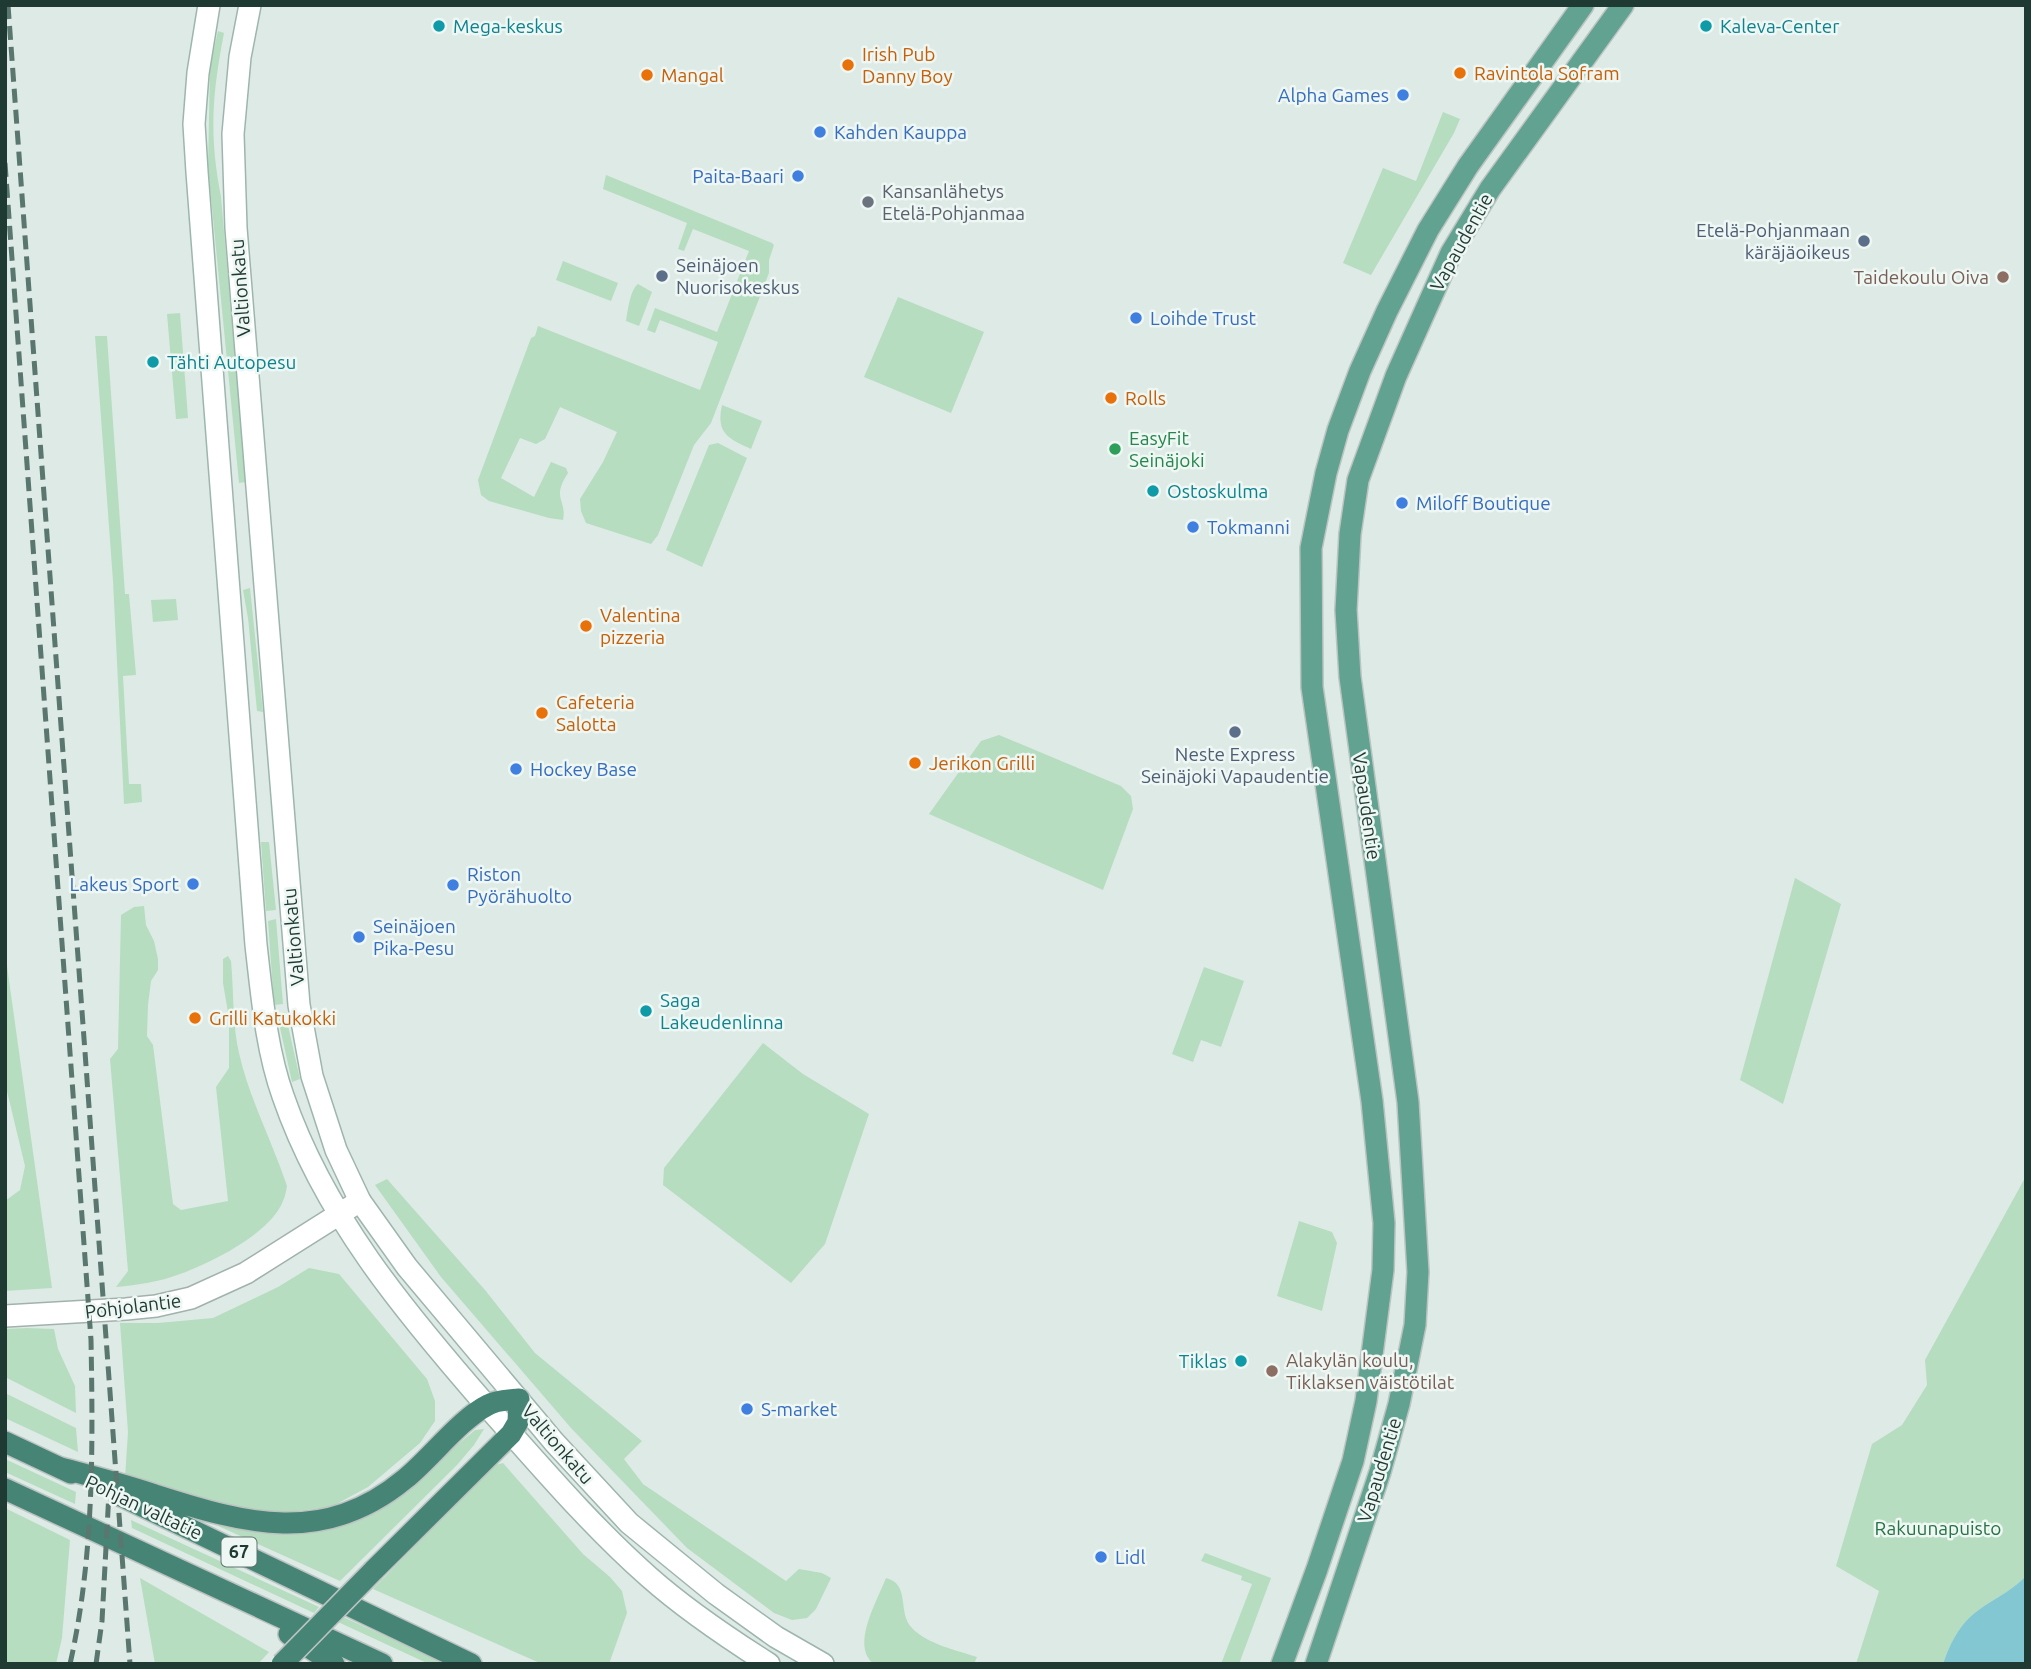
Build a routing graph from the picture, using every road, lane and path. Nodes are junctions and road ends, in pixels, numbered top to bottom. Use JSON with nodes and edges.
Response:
{"nodes":[{"id":1,"x":209,"y":5,"type":"edge"},
{"id":2,"x":250,"y":5,"type":"edge"},
{"id":3,"x":1583,"y":5,"type":"edge"},
{"id":4,"x":1623,"y":5,"type":"edge"},
{"id":5,"x":360,"y":1200,"type":"junction"},
{"id":6,"x":338,"y":1214,"type":"junction"},
{"id":7,"x":5,"y":1316,"type":"edge"},
{"id":8,"x":519,"y":1399,"type":"junction"},
{"id":9,"x":486,"y":1405,"type":"junction"},
{"id":10,"x":511,"y":1434,"type":"junction"},
{"id":11,"x":5,"y":1442,"type":"edge"},
{"id":12,"x":58,"y":1466,"type":"junction"},
{"id":13,"x":5,"y":1489,"type":"edge"},
{"id":14,"x":210,"y":1584,"type":"junction"},
{"id":15,"x":282,"y":1664,"type":"edge"},
{"id":16,"x":334,"y":1664,"type":"edge"},
{"id":17,"x":382,"y":1664,"type":"edge"},
{"id":18,"x":471,"y":1664,"type":"edge"},
{"id":19,"x":769,"y":1664,"type":"edge"},
{"id":20,"x":823,"y":1664,"type":"edge"},
{"id":21,"x":1282,"y":1664,"type":"edge"},
{"id":22,"x":1316,"y":1664,"type":"edge"}],
"edges":[{"from":1,"to":6,"type":"main road","name":"Valtionkatu"},
{"from":2,"to":5,"type":"main road","name":"Valtionkatu"},
{"from":3,"to":21,"type":"main road","name":"Vapaudentie"},
{"from":4,"to":22,"type":"main road","name":"Vapaudentie"},
{"from":5,"to":6,"type":"main road","name":"Pohjolantie"},
{"from":5,"to":8,"type":"main road","name":"Valtionkatu"},
{"from":6,"to":7,"type":"main road","name":"Pohjolantie"},
{"from":6,"to":9,"type":"main road","name":"Valtionkatu"},
{"from":8,"to":9,"type":"highway"},
{"from":8,"to":10,"type":"highway"},
{"from":8,"to":20,"type":"main road","name":"Valtionkatu"},
{"from":9,"to":10,"type":"main road","name":"Valtionkatu"},
{"from":9,"to":12,"type":"highway"},
{"from":10,"to":15,"type":"highway","bridge":true},
{"from":10,"to":19,"type":"main road","name":"Valtionkatu"},
{"from":11,"to":12,"type":"highway","name":"Pohjan valtatie","number":"67"},
{"from":12,"to":18,"type":"highway","name":"Pohjan valtatie","number":"67"},
{"from":13,"to":14,"type":"highway","number":"67"},
{"from":14,"to":16,"type":"highway"},
{"from":14,"to":17,"type":"highway","number":"67"}]}
